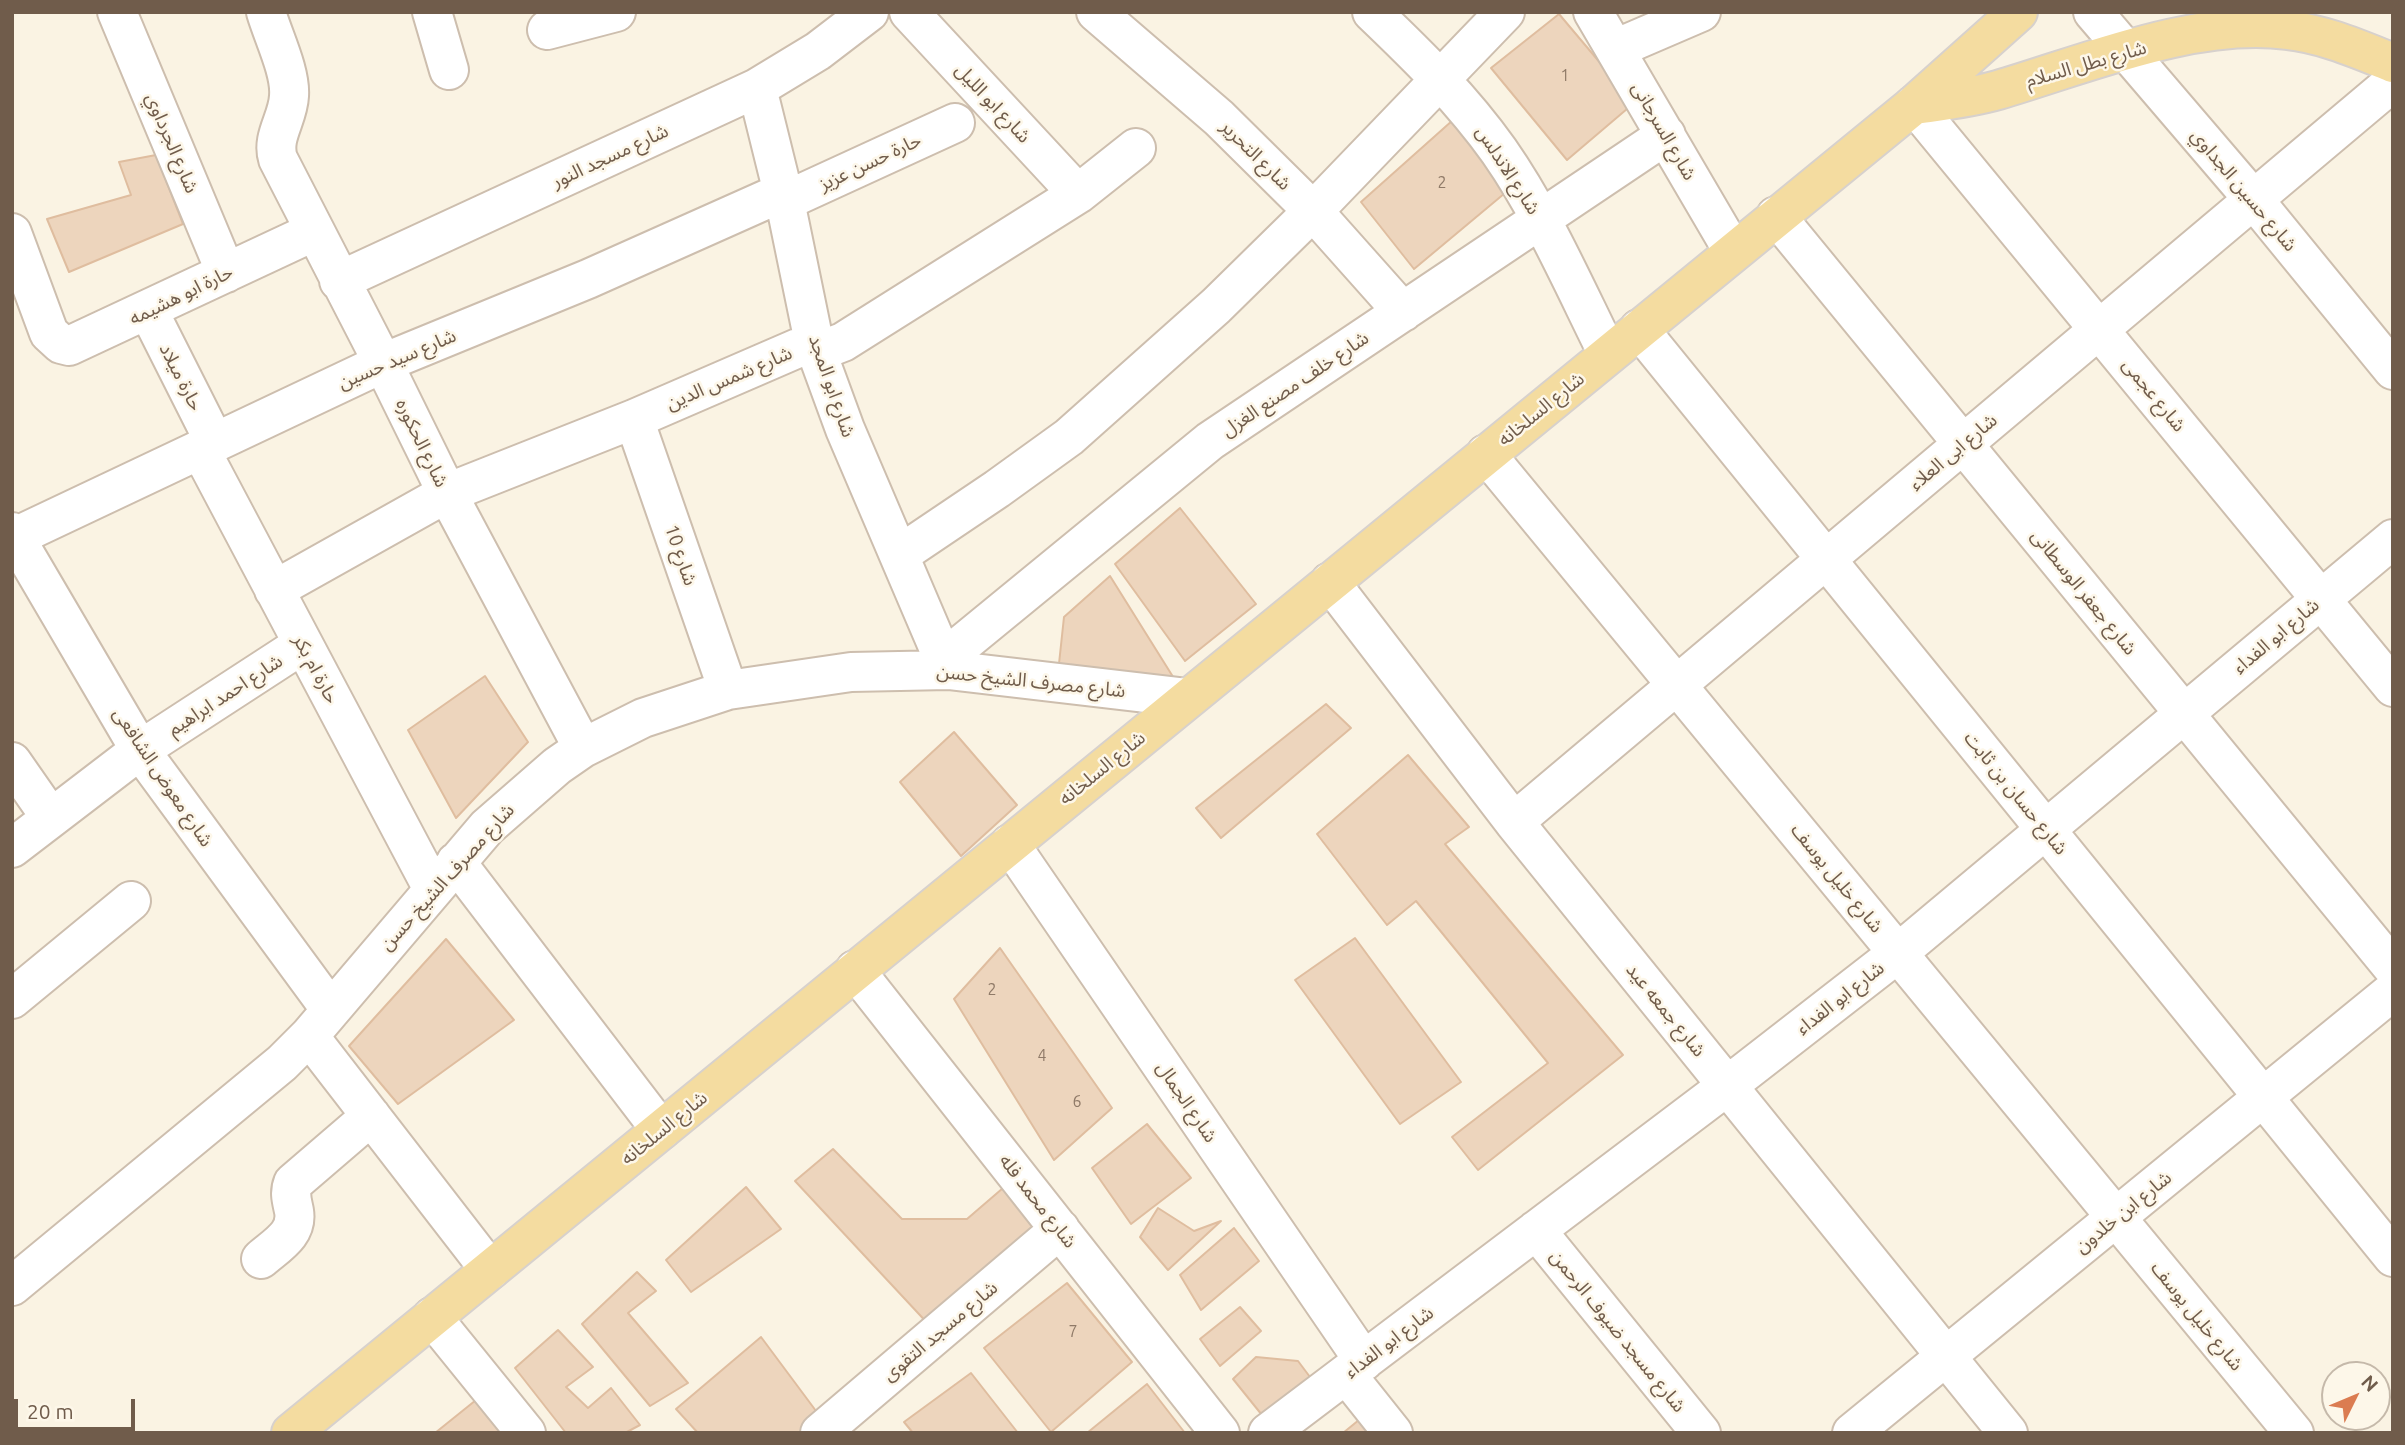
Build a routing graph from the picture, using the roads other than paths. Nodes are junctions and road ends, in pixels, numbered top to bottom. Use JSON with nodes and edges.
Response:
{"nodes":[{"id":1,"x":117,"y":12,"type":"edge"},
{"id":2,"x":266,"y":12,"type":"edge"},
{"id":3,"x":432,"y":12,"type":"edge"},
{"id":4,"x":616,"y":12,"type":"edge"},
{"id":5,"x":869,"y":12,"type":"edge"},
{"id":6,"x":909,"y":12,"type":"edge"},
{"id":7,"x":1372,"y":12,"type":"edge"},
{"id":8,"x":1505,"y":12,"type":"edge"},
{"id":9,"x":1593,"y":12,"type":"edge"},
{"id":10,"x":1701,"y":12,"type":"edge"},
{"id":11,"x":2018,"y":12,"type":"edge"},
{"id":12,"x":2093,"y":12,"type":"edge"},
{"id":13,"x":1108,"y":16,"type":"edge"},
{"id":14,"x":547,"y":30,"type":"dead end"},
{"id":15,"x":1615,"y":49,"type":"junction"},
{"id":16,"x":2127,"y":51,"type":"junction"},
{"id":17,"x":2393,"y":63,"type":"edge"},
{"id":18,"x":449,"y":70,"type":"dead end"},
{"id":19,"x":1440,"y":77,"type":"junction"},
{"id":20,"x":2393,"y":82,"type":"edge"},
{"id":21,"x":757,"y":88,"type":"junction"},
{"id":22,"x":1914,"y":105,"type":"junction"},
{"id":23,"x":955,"y":123,"type":"dead end"},
{"id":24,"x":1666,"y":135,"type":"junction"},
{"id":25,"x":1136,"y":148,"type":"dead end"},
{"id":26,"x":1078,"y":194,"type":"junction"},
{"id":27,"x":784,"y":196,"type":"junction"},
{"id":28,"x":2254,"y":200,"type":"junction"},
{"id":29,"x":1313,"y":211,"type":"junction"},
{"id":30,"x":1776,"y":216,"type":"junction"},
{"id":31,"x":1541,"y":219,"type":"junction"},
{"id":32,"x":315,"y":231,"type":"junction"},
{"id":33,"x":12,"y":233,"type":"edge"},
{"id":34,"x":1734,"y":251,"type":"junction"},
{"id":35,"x":226,"y":273,"type":"junction"},
{"id":36,"x":340,"y":281,"type":"junction"},
{"id":37,"x":148,"y":310,"type":"junction"},
{"id":38,"x":1402,"y":312,"type":"junction"},
{"id":39,"x":1639,"y":329,"type":"junction"},
{"id":40,"x":2100,"y":329,"type":"junction"},
{"id":41,"x":815,"y":346,"type":"junction"},
{"id":42,"x":1608,"y":354,"type":"junction"},
{"id":43,"x":383,"y":363,"type":"junction"},
{"id":44,"x":2393,"y":370,"type":"edge"},
{"id":45,"x":634,"y":419,"type":"junction"},
{"id":46,"x":1963,"y":444,"type":"junction"},
{"id":47,"x":207,"y":446,"type":"junction"},
{"id":48,"x":1486,"y":454,"type":"junction"},
{"id":49,"x":447,"y":493,"type":"junction"},
{"id":50,"x":14,"y":534,"type":"edge"},
{"id":51,"x":2393,"y":539,"type":"edge"},
{"id":52,"x":899,"y":555,"type":"junction"},
{"id":53,"x":1826,"y":560,"type":"junction"},
{"id":54,"x":1330,"y":582,"type":"junction"},
{"id":55,"x":274,"y":590,"type":"junction"},
{"id":56,"x":2321,"y":598,"type":"junction"},
{"id":57,"x":303,"y":644,"type":"junction"},
{"id":58,"x":946,"y":665,"type":"junction"},
{"id":59,"x":1677,"y":685,"type":"junction"},
{"id":60,"x":2393,"y":687,"type":"edge"},
{"id":61,"x":728,"y":690,"type":"junction"},
{"id":62,"x":1188,"y":698,"type":"junction"},
{"id":63,"x":2184,"y":713,"type":"junction"},
{"id":64,"x":583,"y":748,"type":"junction"},
{"id":65,"x":140,"y":750,"type":"junction"},
{"id":66,"x":12,"y":762,"type":"edge"},
{"id":67,"x":51,"y":818,"type":"junction"},
{"id":68,"x":1514,"y":822,"type":"junction"},
{"id":69,"x":2045,"y":830,"type":"junction"},
{"id":70,"x":1010,"y":844,"type":"junction"},
{"id":71,"x":12,"y":848,"type":"edge"},
{"id":72,"x":445,"y":875,"type":"junction"},
{"id":73,"x":131,"y":901,"type":"dead end"},
{"id":74,"x":1898,"y":953,"type":"junction"},
{"id":75,"x":2393,"y":968,"type":"edge"},
{"id":76,"x":855,"y":971,"type":"junction"},
{"id":77,"x":2393,"y":991,"type":"edge"},
{"id":78,"x":12,"y":999,"type":"edge"},
{"id":79,"x":320,"y":1023,"type":"junction"},
{"id":80,"x":1727,"y":1086,"type":"junction"},
{"id":81,"x":2263,"y":1097,"type":"junction"},
{"id":82,"x":371,"y":1116,"type":"junction"},
{"id":83,"x":661,"y":1130,"type":"junction"},
{"id":84,"x":2116,"y":1217,"type":"junction"},
{"id":85,"x":1060,"y":1229,"type":"junction"},
{"id":86,"x":1536,"y":1230,"type":"junction"},
{"id":87,"x":2393,"y":1257,"type":"edge"},
{"id":88,"x":261,"y":1259,"type":"dead end"},
{"id":89,"x":490,"y":1270,"type":"junction"},
{"id":90,"x":12,"y":1286,"type":"edge"},
{"id":91,"x":432,"y":1317,"type":"junction"},
{"id":92,"x":1946,"y":1356,"type":"junction"},
{"id":93,"x":1355,"y":1367,"type":"junction"},
{"id":94,"x":291,"y":1433,"type":"edge"},
{"id":95,"x":526,"y":1433,"type":"edge"},
{"id":96,"x":820,"y":1433,"type":"edge"},
{"id":97,"x":1220,"y":1433,"type":"edge"},
{"id":98,"x":1268,"y":1433,"type":"edge"},
{"id":99,"x":1393,"y":1433,"type":"edge"},
{"id":100,"x":1700,"y":1433,"type":"edge"},
{"id":101,"x":1852,"y":1433,"type":"edge"},
{"id":102,"x":2008,"y":1433,"type":"edge"},
{"id":103,"x":2294,"y":1433,"type":"edge"}],
"edges":[{"from":1,"to":35,"type":"street","name":"شارع الجرداوي"},
{"from":2,"to":32,"type":"street","name":"شارع الحكوره"},
{"from":3,"to":18,"type":"street"},
{"from":4,"to":14,"type":"street"},
{"from":5,"to":21,"type":"street","name":"شارع مسجد النور"},
{"from":6,"to":26,"type":"street","name":"شارع ابو الليل"},
{"from":7,"to":19,"type":"street","name":"شارع الاندلس"},
{"from":8,"to":19,"type":"street"},
{"from":9,"to":15,"type":"street","name":"شارع السرجانى"},
{"from":10,"to":15,"type":"street"},
{"from":11,"to":22,"type":"main road"},
{"from":12,"to":16,"type":"street","name":"شارع حسين الجداوي"},
{"from":13,"to":29,"type":"street","name":"شارع التحرير"},
{"from":15,"to":24,"type":"street","name":"شارع السرجانى"},
{"from":16,"to":17,"type":"main road","name":"شارع بطل السلام"},
{"from":16,"to":22,"type":"main road","name":"شارع بطل السلام"},
{"from":16,"to":28,"type":"street","name":"شارع حسين الجداوي"},
{"from":19,"to":29,"type":"street"},
{"from":19,"to":31,"type":"street","name":"شارع الاندلس"},
{"from":20,"to":28,"type":"street","name":"شارع ابى العلاء"},
{"from":21,"to":27,"type":"street","name":"شارع ابو المجد"},
{"from":21,"to":36,"type":"street","name":"شارع مسجد النور"},
{"from":22,"to":30,"type":"main road","name":"شارع السلخانه"},
{"from":22,"to":40,"type":"street","name":"شارع عجمى"},
{"from":23,"to":27,"type":"street","name":"حارة حسن عزيز"},
{"from":24,"to":31,"type":"street","name":"شارع خلف مصنع الغزل"},
{"from":24,"to":34,"type":"street","name":"شارع السرجانى"},
{"from":25,"to":26,"type":"street","name":"شارع شمس الدين"},
{"from":26,"to":41,"type":"street","name":"شارع شمس الدين"},
{"from":27,"to":41,"type":"street","name":"شارع ابو المجد"},
{"from":27,"to":43,"type":"street","name":"شارع سيد حسين"},
{"from":28,"to":40,"type":"street","name":"شارع ابى العلاء"},
{"from":28,"to":44,"type":"street","name":"شارع حسين الجداوي"},
{"from":29,"to":38,"type":"street","name":"شارع التحرير"},
{"from":29,"to":52,"type":"street"},
{"from":30,"to":34,"type":"main road","name":"شارع السلخانه"},
{"from":30,"to":46,"type":"street","name":"شارع جعفر الوسطانى"},
{"from":31,"to":38,"type":"street","name":"شارع خلف مصنع الغزل"},
{"from":31,"to":42,"type":"street","name":"شارع الاندلس"},
{"from":32,"to":35,"type":"street","name":"حارة ابو هشيمه"},
{"from":32,"to":36,"type":"street","name":"شارع الحكوره"},
{"from":33,"to":37,"type":"street","name":"حارة ابو هشيمه"},
{"from":34,"to":39,"type":"main road","name":"شارع السلخانه"},
{"from":35,"to":37,"type":"street","name":"حارة ابو هشيمه"},
{"from":36,"to":43,"type":"street","name":"شارع الحكوره"},
{"from":37,"to":47,"type":"street","name":"حارة ميلاد"},
{"from":38,"to":58,"type":"street","name":"شارع خلف مصنع الغزل"},
{"from":39,"to":42,"type":"main road","name":"شارع السلخانه"},
{"from":39,"to":53,"type":"street","name":"شارع حسان بن ثابت"},
{"from":40,"to":46,"type":"street","name":"شارع ابى العلاء"},
{"from":40,"to":56,"type":"street","name":"شارع عجمى"},
{"from":41,"to":45,"type":"street","name":"شارع شمس الدين"},
{"from":41,"to":52,"type":"street","name":"شارع ابو المجد"},
{"from":42,"to":48,"type":"main road","name":"شارع السلخانه"},
{"from":43,"to":47,"type":"street","name":"شارع سيد حسين"},
{"from":43,"to":49,"type":"street","name":"شارع الحكوره"},
{"from":45,"to":49,"type":"street","name":"شارع شمس الدين"},
{"from":45,"to":61,"type":"street","name":"شارع 10"},
{"from":46,"to":53,"type":"street","name":"شارع ابى العلاء"},
{"from":46,"to":63,"type":"street","name":"شارع جعفر الوسطانى"},
{"from":47,"to":50,"type":"street","name":"شارع سيد حسين"},
{"from":47,"to":55,"type":"street","name":"حارة ام بكر"},
{"from":48,"to":54,"type":"main road","name":"شارع السلخانه"},
{"from":48,"to":59,"type":"street","name":"شارع خليل يوسف"},
{"from":49,"to":55,"type":"street","name":"شارع شمس الدين"},
{"from":49,"to":64,"type":"street","name":"شارع الحكوره"},
{"from":50,"to":65,"type":"street","name":"شارع معوض الشافعى"},
{"from":51,"to":56,"type":"street","name":"شارع ابو الفداء"},
{"from":52,"to":58,"type":"street","name":"شارع ابو المجد"},
{"from":53,"to":59,"type":"street","name":"شارع ابى العلاء"},
{"from":53,"to":69,"type":"street","name":"شارع حسان بن ثابت"},
{"from":54,"to":62,"type":"main road","name":"شارع السلخانه"},
{"from":54,"to":68,"type":"street","name":"شارع جمعه عيد"},
{"from":55,"to":57,"type":"street","name":"حارة ام بكر"},
{"from":56,"to":60,"type":"street","name":"شارع عجمى"},
{"from":56,"to":63,"type":"street","name":"شارع ابو الفداء"},
{"from":57,"to":65,"type":"street","name":"شارع احمد ابراهيم"},
{"from":57,"to":72,"type":"street","name":"حارة ام بكر"},
{"from":58,"to":61,"type":"street","name":"شارع مصرف الشيخ حسن"},
{"from":58,"to":62,"type":"street","name":"شارع مصرف الشيخ حسن"},
{"from":59,"to":68,"type":"street","name":"شارع ابى العلاء"},
{"from":59,"to":74,"type":"street","name":"شارع خليل يوسف"},
{"from":61,"to":64,"type":"street","name":"شارع مصرف الشيخ حسن"},
{"from":62,"to":70,"type":"main road","name":"شارع السلخانه"},
{"from":63,"to":69,"type":"street","name":"شارع ابو الفداء"},
{"from":63,"to":75,"type":"street","name":"شارع جعفر الوسطانى"},
{"from":64,"to":72,"type":"street","name":"شارع مصرف الشيخ حسن"},
{"from":65,"to":67,"type":"street","name":"شارع احمد ابراهيم"},
{"from":65,"to":79,"type":"street","name":"شارع معوض الشافعى"},
{"from":66,"to":67,"type":"street"},
{"from":67,"to":71,"type":"street","name":"شارع احمد ابراهيم"},
{"from":68,"to":80,"type":"street","name":"شارع جمعه عيد"},
{"from":69,"to":74,"type":"street","name":"شارع ابو الفداء"},
{"from":69,"to":81,"type":"street","name":"شارع حسان بن ثابت"},
{"from":70,"to":76,"type":"main road","name":"شارع السلخانه"},
{"from":70,"to":93,"type":"street","name":"شارع الجمال"},
{"from":72,"to":79,"type":"street","name":"شارع مصرف الشيخ حسن"},
{"from":72,"to":83,"type":"street","name":"حارة ام بكر"},
{"from":73,"to":78,"type":"street"},
{"from":74,"to":80,"type":"street","name":"شارع ابو الفداء"},
{"from":74,"to":84,"type":"street","name":"شارع خليل يوسف"},
{"from":76,"to":83,"type":"main road","name":"شارع السلخانه"},
{"from":76,"to":85,"type":"street","name":"شارع محمد فله"},
{"from":77,"to":81,"type":"street","name":"شارع ابن خلدون"},
{"from":79,"to":82,"type":"street","name":"شارع معوض الشافعى"},
{"from":79,"to":90,"type":"street","name":"شارع مصرف الشيخ حسن"},
{"from":80,"to":86,"type":"street","name":"شارع ابو الفداء"},
{"from":80,"to":92,"type":"street","name":"شارع جمعه عيد"},
{"from":81,"to":84,"type":"street","name":"شارع ابن خلدون"},
{"from":81,"to":87,"type":"street","name":"شارع حسان بن ثابت"},
{"from":82,"to":88,"type":"street"},
{"from":82,"to":89,"type":"street","name":"شارع معوض الشافعى"},
{"from":83,"to":89,"type":"main road","name":"شارع السلخانه"},
{"from":84,"to":92,"type":"street","name":"شارع ابن خلدون"},
{"from":84,"to":103,"type":"street","name":"شارع خليل يوسف"},
{"from":85,"to":96,"type":"street","name":"شارع مسجد التقوى"},
{"from":85,"to":97,"type":"street","name":"شارع محمد فله"},
{"from":86,"to":93,"type":"street","name":"شارع ابو الفداء"},
{"from":86,"to":100,"type":"street","name":"شارع مسجد ضيوف الرحمن"},
{"from":89,"to":91,"type":"main road","name":"شارع السلخانه"},
{"from":91,"to":94,"type":"main road","name":"شارع السلخانه"},
{"from":91,"to":95,"type":"street"},
{"from":92,"to":101,"type":"street","name":"شارع ابن خلدون"},
{"from":92,"to":102,"type":"street","name":"شارع جمعه عيد"},
{"from":93,"to":98,"type":"street","name":"شارع ابو الفداء"},
{"from":93,"to":99,"type":"street","name":"شارع الجمال"}]}
